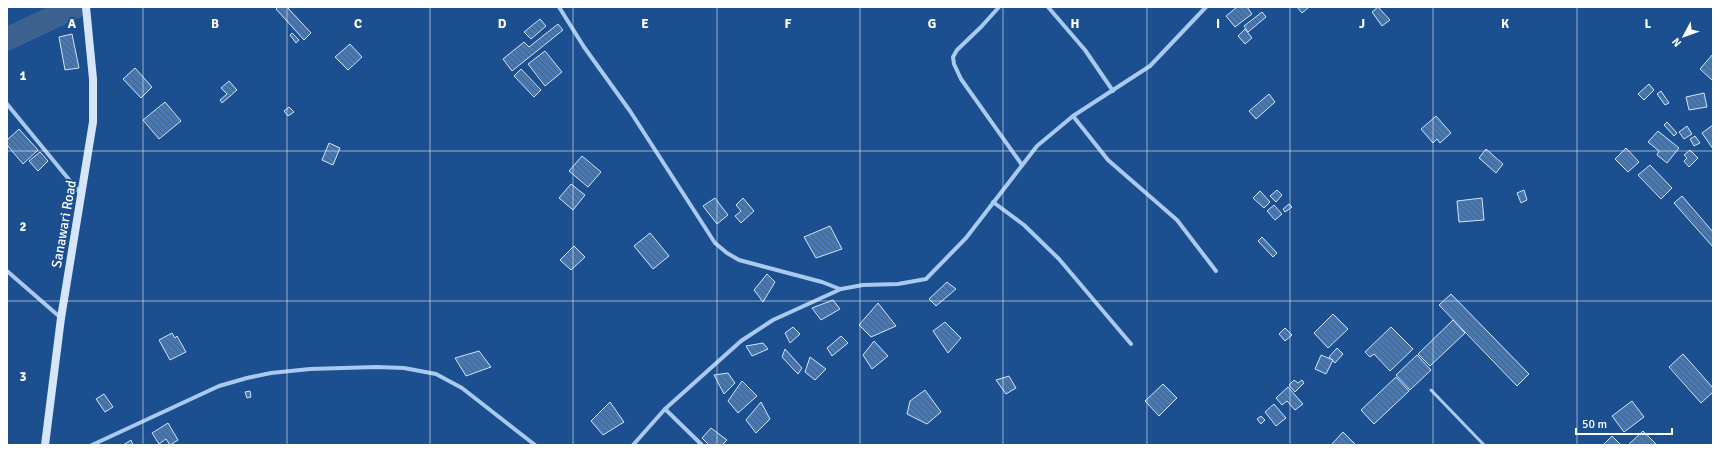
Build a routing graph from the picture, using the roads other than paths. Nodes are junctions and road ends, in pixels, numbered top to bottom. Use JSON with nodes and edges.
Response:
{"nodes":[{"id":1,"x":86,"y":7,"type":"edge"},
{"id":2,"x":559,"y":7,"type":"edge"},
{"id":3,"x":999,"y":7,"type":"edge"},
{"id":4,"x":1048,"y":7,"type":"edge"},
{"id":5,"x":1206,"y":7,"type":"edge"},
{"id":6,"x":1113,"y":91,"type":"junction"},
{"id":7,"x":7,"y":104,"type":"edge"},
{"id":8,"x":1073,"y":116,"type":"junction"},
{"id":9,"x":1022,"y":165,"type":"junction"},
{"id":10,"x":82,"y":195,"type":"junction"},
{"id":11,"x":993,"y":202,"type":"junction"},
{"id":12,"x":1216,"y":270,"type":"dead end"},
{"id":13,"x":7,"y":271,"type":"edge"},
{"id":14,"x":841,"y":289,"type":"junction"},
{"id":15,"x":61,"y":318,"type":"junction"},
{"id":16,"x":1131,"y":344,"type":"dead end"},
{"id":17,"x":1432,"y":390,"type":"dead end"},
{"id":18,"x":665,"y":409,"type":"junction"},
{"id":19,"x":45,"y":445,"type":"edge"},
{"id":20,"x":92,"y":445,"type":"edge"},
{"id":21,"x":535,"y":445,"type":"edge"},
{"id":22,"x":633,"y":445,"type":"edge"},
{"id":23,"x":702,"y":445,"type":"edge"},
{"id":24,"x":1484,"y":445,"type":"edge"}],
"edges":[{"from":1,"to":10,"type":"street","name":"Sanawari Road"},
{"from":2,"to":14,"type":"street"},
{"from":3,"to":9,"type":"street"},
{"from":4,"to":6,"type":"street"},
{"from":5,"to":6,"type":"street"},
{"from":6,"to":8,"type":"street"},
{"from":7,"to":10,"type":"street"},
{"from":8,"to":9,"type":"street"},
{"from":8,"to":12,"type":"street"},
{"from":9,"to":11,"type":"street"},
{"from":10,"to":15,"type":"street","name":"Sanawari Road"},
{"from":11,"to":14,"type":"street"},
{"from":11,"to":16,"type":"street"},
{"from":13,"to":15,"type":"street"},
{"from":14,"to":18,"type":"street"},
{"from":15,"to":19,"type":"street","name":"Sanawari Road"},
{"from":17,"to":24,"type":"lane"},
{"from":18,"to":22,"type":"street"},
{"from":18,"to":23,"type":"street"},
{"from":20,"to":21,"type":"street"}]}
